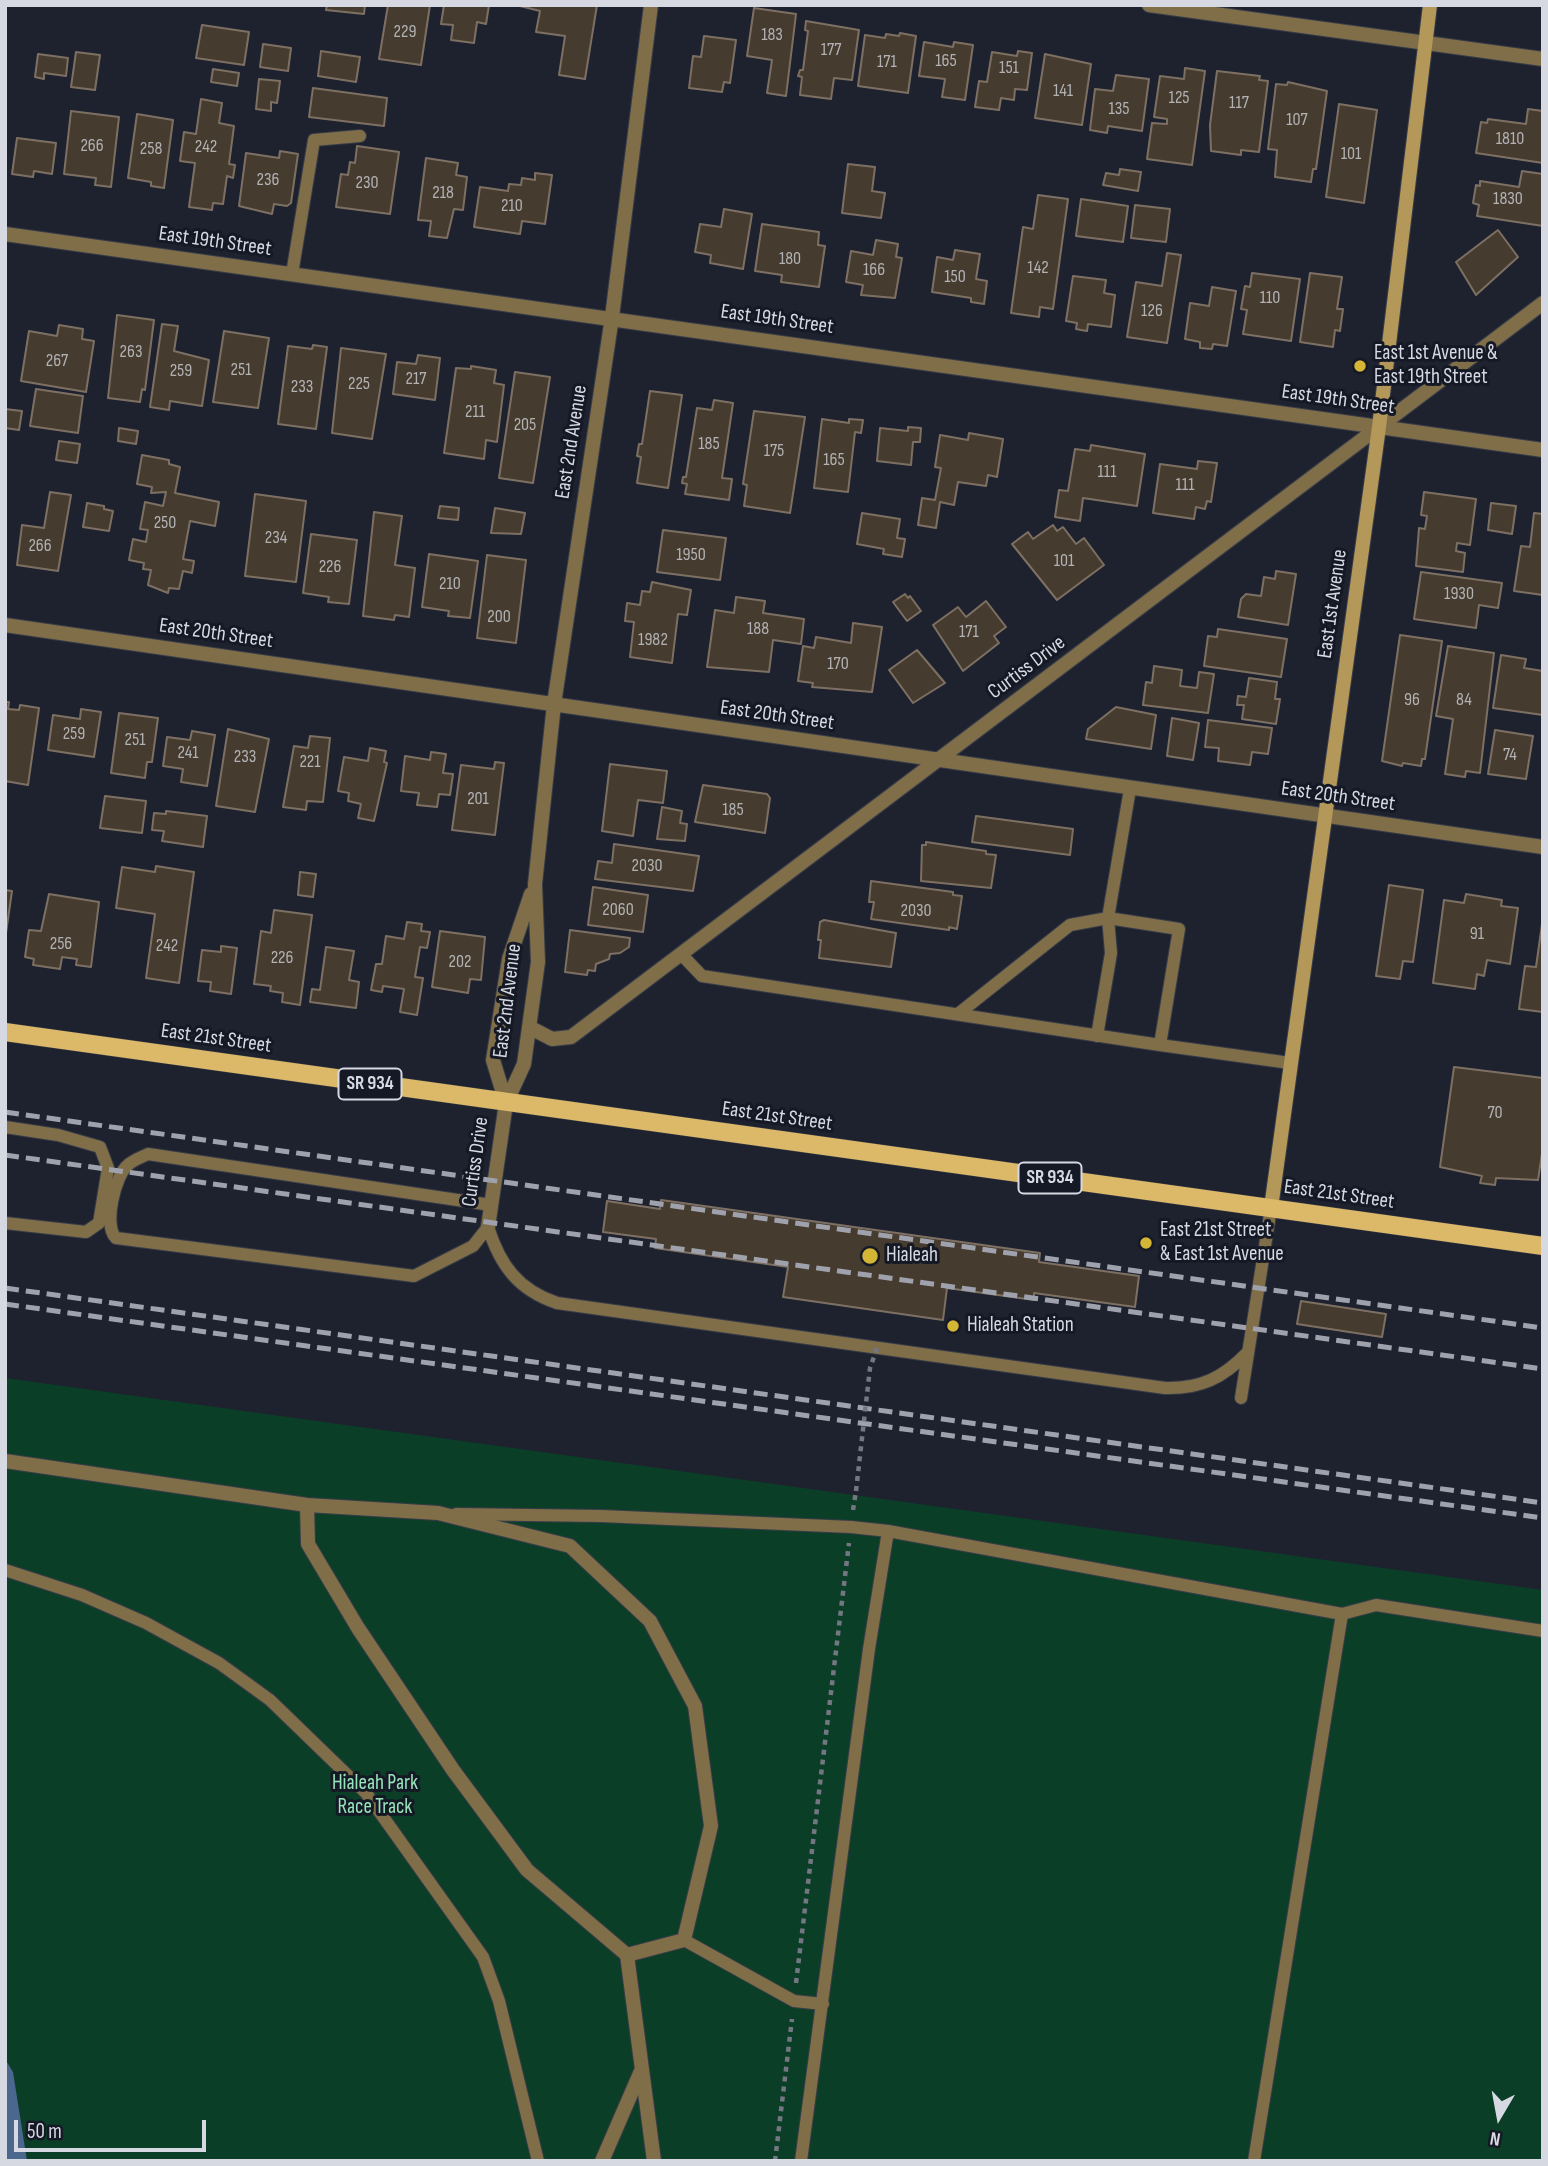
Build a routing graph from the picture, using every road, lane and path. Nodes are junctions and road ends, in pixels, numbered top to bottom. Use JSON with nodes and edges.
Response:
{"nodes":[{"id":1,"x":651,"y":5,"type":"edge"},
{"id":2,"x":1149,"y":5,"type":"edge"},
{"id":3,"x":1430,"y":5,"type":"edge"},
{"id":4,"x":1424,"y":44,"type":"junction"},
{"id":5,"x":1543,"y":60,"type":"edge"},
{"id":6,"x":360,"y":135,"type":"dead end"},
{"id":7,"x":5,"y":234,"type":"edge"},
{"id":8,"x":292,"y":274,"type":"junction"},
{"id":9,"x":1543,"y":303,"type":"edge"},
{"id":10,"x":612,"y":317,"type":"junction"},
{"id":11,"x":1379,"y":427,"type":"junction"},
{"id":12,"x":1543,"y":450,"type":"edge"},
{"id":13,"x":5,"y":625,"type":"edge"},
{"id":14,"x":554,"y":704,"type":"junction"},
{"id":15,"x":938,"y":761,"type":"junction"},
{"id":16,"x":1130,"y":789,"type":"junction"},
{"id":17,"x":1324,"y":816,"type":"junction"},
{"id":18,"x":1543,"y":847,"type":"edge"},
{"id":19,"x":535,"y":884,"type":"junction"},
{"id":20,"x":1108,"y":918,"type":"junction"},
{"id":21,"x":681,"y":954,"type":"junction"},
{"id":22,"x":958,"y":1014,"type":"junction"},
{"id":23,"x":529,"y":1027,"type":"junction"},
{"id":24,"x":5,"y":1032,"type":"edge"},
{"id":25,"x":1097,"y":1036,"type":"junction"},
{"id":26,"x":1160,"y":1045,"type":"junction"},
{"id":27,"x":1290,"y":1063,"type":"junction"},
{"id":28,"x":506,"y":1103,"type":"junction"},
{"id":29,"x":5,"y":1127,"type":"edge"},
{"id":30,"x":491,"y":1205,"type":"junction"},
{"id":31,"x":1270,"y":1208,"type":"junction"},
{"id":32,"x":5,"y":1223,"type":"edge"},
{"id":33,"x":488,"y":1227,"type":"junction"},
{"id":34,"x":1543,"y":1247,"type":"edge"},
{"id":35,"x":877,"y":1348,"type":"junction"},
{"id":36,"x":1247,"y":1353,"type":"junction"},
{"id":37,"x":1241,"y":1398,"type":"dead end"},
{"id":38,"x":5,"y":1461,"type":"edge"},
{"id":39,"x":307,"y":1505,"type":"junction"},
{"id":40,"x":438,"y":1513,"type":"junction"},
{"id":41,"x":851,"y":1527,"type":"junction"},
{"id":42,"x":888,"y":1531,"type":"junction"},
{"id":43,"x":5,"y":1570,"type":"edge"},
{"id":44,"x":1342,"y":1614,"type":"junction"},
{"id":45,"x":1543,"y":1630,"type":"edge"},
{"id":46,"x":684,"y":1940,"type":"junction"},
{"id":47,"x":627,"y":1955,"type":"junction"},
{"id":48,"x":794,"y":2001,"type":"junction"},
{"id":49,"x":823,"y":2004,"type":"junction"},
{"id":50,"x":642,"y":2070,"type":"junction"},
{"id":51,"x":538,"y":2161,"type":"edge"},
{"id":52,"x":602,"y":2161,"type":"edge"},
{"id":53,"x":654,"y":2161,"type":"edge"},
{"id":54,"x":775,"y":2161,"type":"edge"},
{"id":55,"x":801,"y":2161,"type":"edge"},
{"id":56,"x":1254,"y":2161,"type":"edge"}],
"edges":[{"from":1,"to":10,"type":"street","name":"East 2nd Avenue"},
{"from":2,"to":4,"type":"street"},
{"from":3,"to":4,"type":"street","name":"East 1st Avenue"},
{"from":4,"to":5,"type":"street"},
{"from":4,"to":11,"type":"street","name":"East 1st Avenue"},
{"from":6,"to":8,"type":"lane"},
{"from":7,"to":8,"type":"street","name":"East 19th Street"},
{"from":8,"to":10,"type":"street","name":"East 19th Street"},
{"from":9,"to":11,"type":"street","name":"Curtiss Drive"},
{"from":10,"to":11,"type":"street","name":"East 19th Street"},
{"from":10,"to":14,"type":"street","name":"East 2nd Avenue"},
{"from":11,"to":12,"type":"street","name":"East 19th Street"},
{"from":11,"to":15,"type":"street","name":"Curtiss Drive"},
{"from":11,"to":17,"type":"street","name":"East 1st Avenue"},
{"from":13,"to":14,"type":"street","name":"East 20th Street"},
{"from":14,"to":15,"type":"street","name":"East 20th Street"},
{"from":14,"to":19,"type":"street","name":"East 2nd Avenue"},
{"from":15,"to":16,"type":"street","name":"East 20th Street"},
{"from":15,"to":21,"type":"street","name":"Curtiss Drive"},
{"from":16,"to":17,"type":"street","name":"East 20th Street"},
{"from":16,"to":20,"type":"lane"},
{"from":17,"to":18,"type":"street","name":"East 20th Street"},
{"from":17,"to":27,"type":"street","name":"East 1st Avenue"},
{"from":19,"to":23,"type":"street","name":"East 2nd Avenue"},
{"from":19,"to":28,"type":"street","name":"East 2nd Avenue"},
{"from":20,"to":22,"type":"lane"},
{"from":20,"to":25,"type":"lane"},
{"from":20,"to":26,"type":"lane"},
{"from":21,"to":22,"type":"lane"},
{"from":21,"to":23,"type":"street","name":"Curtiss Drive"},
{"from":22,"to":25,"type":"lane"},
{"from":23,"to":28,"type":"street","name":"East 2nd Avenue"},
{"from":24,"to":28,"type":"main road","name":"East 21st Street","number":"SR 934"},
{"from":25,"to":26,"type":"lane"},
{"from":26,"to":27,"type":"lane"},
{"from":27,"to":31,"type":"street","name":"East 1st Avenue"},
{"from":28,"to":30,"type":"street","name":"Curtiss Drive"},
{"from":28,"to":31,"type":"main road","name":"East 21st Street","number":"SR 934"},
{"from":29,"to":32,"type":"lane"},
{"from":30,"to":33,"type":"street","name":"Curtiss Drive"},
{"from":30,"to":33,"type":"lane"},
{"from":31,"to":34,"type":"main road","name":"East 21st Street","number":"SR 934"},
{"from":31,"to":36,"type":"lane"},
{"from":33,"to":35,"type":"lane"},
{"from":35,"to":36,"type":"lane"},
{"from":35,"to":41,"type":"path","bridge":true},
{"from":36,"to":37,"type":"lane"},
{"from":38,"to":39,"type":"street"},
{"from":39,"to":40,"type":"street"},
{"from":39,"to":47,"type":"street"},
{"from":40,"to":41,"type":"lane"},
{"from":40,"to":46,"type":"street"},
{"from":41,"to":42,"type":"lane"},
{"from":41,"to":48,"type":"path"},
{"from":42,"to":44,"type":"lane"},
{"from":42,"to":49,"type":"lane"},
{"from":43,"to":51,"type":"lane"},
{"from":44,"to":45,"type":"lane"},
{"from":44,"to":56,"type":"lane"},
{"from":46,"to":47,"type":"street"},
{"from":46,"to":48,"type":"lane"},
{"from":47,"to":50,"type":"street"},
{"from":48,"to":49,"type":"lane"},
{"from":48,"to":54,"type":"path"},
{"from":49,"to":55,"type":"lane"},
{"from":50,"to":52,"type":"street"},
{"from":50,"to":53,"type":"street"}]}
